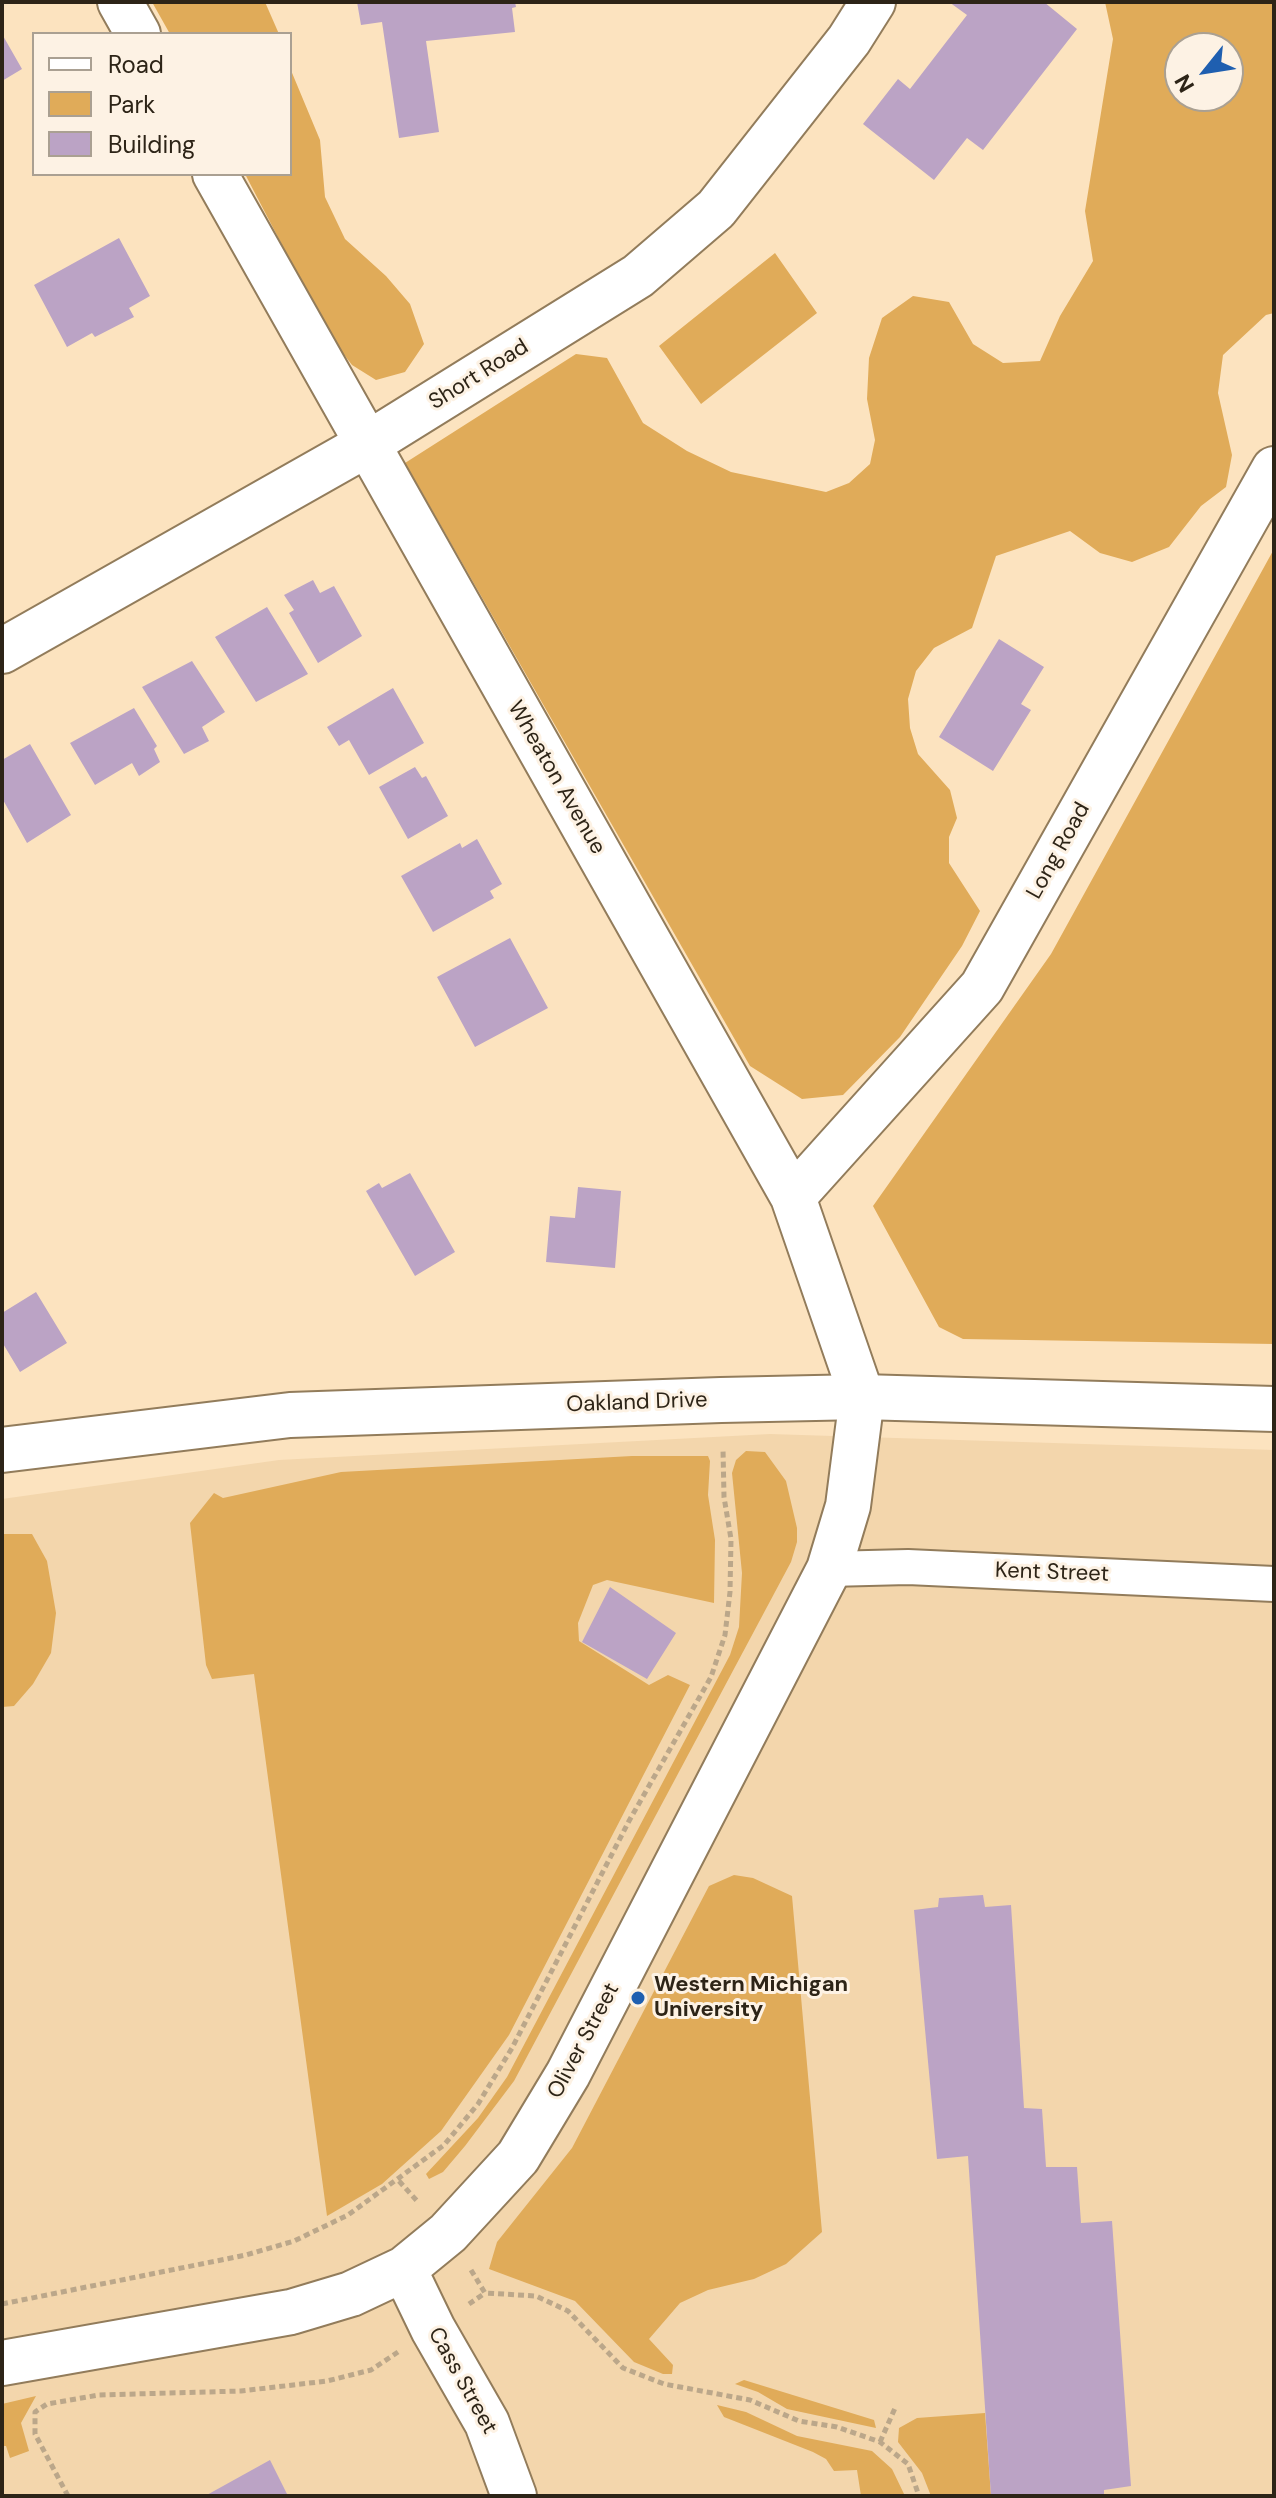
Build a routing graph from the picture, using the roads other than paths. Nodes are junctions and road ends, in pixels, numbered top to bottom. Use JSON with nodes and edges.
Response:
{"nodes":[{"id":1,"x":120,"y":2,"type":"edge"},
{"id":2,"x":873,"y":2,"type":"edge"},
{"id":3,"x":137,"y":32,"type":"edge"},
{"id":4,"x":216,"y":176,"type":"edge"},
{"id":5,"x":366,"y":445,"type":"junction"},
{"id":6,"x":1274,"y":469,"type":"edge"},
{"id":7,"x":2,"y":651,"type":"edge"},
{"id":8,"x":793,"y":1197,"type":"junction"},
{"id":9,"x":862,"y":1397,"type":"junction"},
{"id":10,"x":1274,"y":1409,"type":"edge"},
{"id":11,"x":2,"y":1450,"type":"edge"},
{"id":12,"x":829,"y":1569,"type":"junction"},
{"id":13,"x":1274,"y":1584,"type":"edge"},
{"id":14,"x":404,"y":2269,"type":"junction"},
{"id":15,"x":2,"y":2363,"type":"edge"},
{"id":16,"x":514,"y":2496,"type":"edge"}],
"edges":[{"from":1,"to":3,"type":"street"},
{"from":2,"to":5,"type":"street","name":"Short Road"},
{"from":4,"to":5,"type":"street","name":"Wheaton Avenue"},
{"from":5,"to":7,"type":"street","name":"Short Road"},
{"from":5,"to":8,"type":"street","name":"Wheaton Avenue"},
{"from":6,"to":8,"type":"street","name":"Long Road"},
{"from":8,"to":9,"type":"street","name":"Wheaton Avenue"},
{"from":9,"to":10,"type":"street","name":"Oakland Drive"},
{"from":9,"to":11,"type":"street","name":"Oakland Drive"},
{"from":9,"to":12,"type":"street","name":"Oliver Street"},
{"from":12,"to":13,"type":"street","name":"Kent Street"},
{"from":12,"to":14,"type":"street","name":"Oliver Street"},
{"from":14,"to":15,"type":"street","name":"Oliver Street"},
{"from":14,"to":16,"type":"street","name":"Cass Street"}]}
